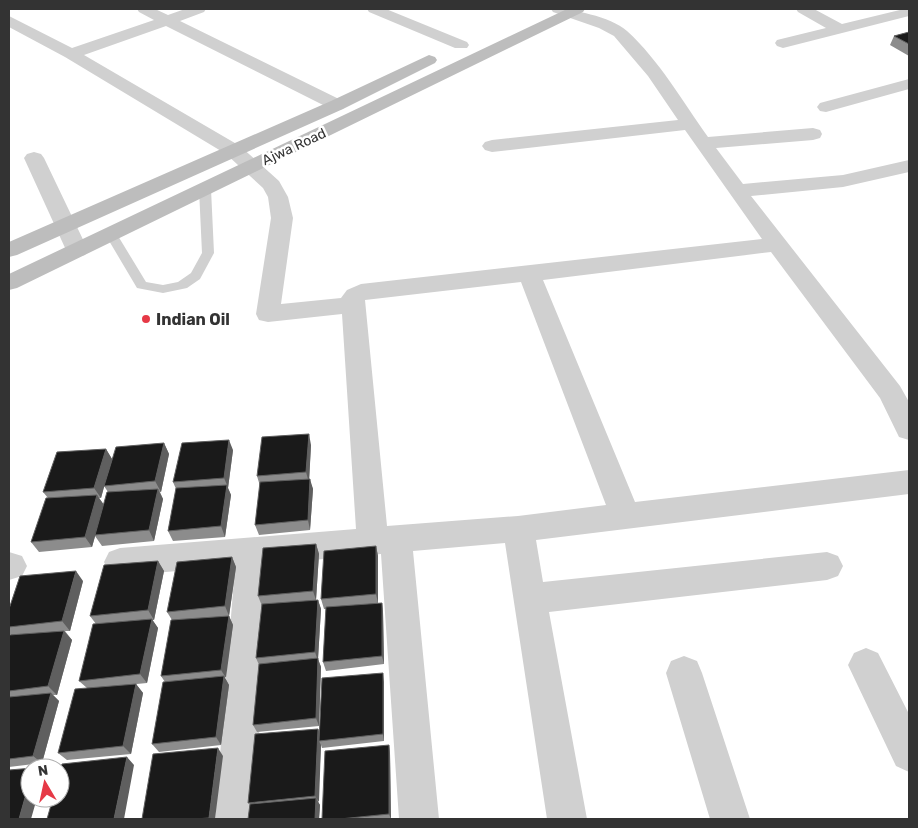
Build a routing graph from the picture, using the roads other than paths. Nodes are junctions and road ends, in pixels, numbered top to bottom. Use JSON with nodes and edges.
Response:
{"nodes":[{"id":1,"x":144,"y":9,"type":"edge"},
{"id":2,"x":200,"y":9,"type":"edge"},
{"id":3,"x":374,"y":9,"type":"edge"},
{"id":4,"x":539,"y":9,"type":"edge"},
{"id":5,"x":803,"y":9,"type":"edge"},
{"id":6,"x":569,"y":10,"type":"edge"},
{"id":7,"x":909,"y":12,"type":"edge"},
{"id":8,"x":11,"y":15,"type":"edge"},
{"id":9,"x":168,"y":20,"type":"junction"},
{"id":10,"x":513,"y":21,"type":"dead end"},
{"id":11,"x":840,"y":29,"type":"junction"},
{"id":12,"x":478,"y":37,"type":"dead end"},
{"id":13,"x":783,"y":43,"type":"dead end"},
{"id":14,"x":461,"y":45,"type":"junction"},
{"id":15,"x":71,"y":54,"type":"junction"},
{"id":16,"x":909,"y":84,"type":"edge"},
{"id":17,"x":337,"y":105,"type":"junction"},
{"id":18,"x":826,"y":107,"type":"dead end"},
{"id":19,"x":690,"y":124,"type":"junction"},
{"id":20,"x":813,"y":134,"type":"dead end"},
{"id":21,"x":703,"y":143,"type":"junction"},
{"id":22,"x":492,"y":146,"type":"dead end"},
{"id":23,"x":233,"y":150,"type":"junction"},
{"id":24,"x":34,"y":158,"type":"dead end"},
{"id":25,"x":253,"y":166,"type":"junction"},
{"id":26,"x":909,"y":166,"type":"edge"},
{"id":27,"x":204,"y":189,"type":"junction"},
{"id":28,"x":737,"y":190,"type":"junction"},
{"id":29,"x":64,"y":226,"type":"junction"},
{"id":30,"x":111,"y":234,"type":"junction"},
{"id":31,"x":778,"y":244,"type":"junction"},
{"id":32,"x":9,"y":250,"type":"edge"},
{"id":33,"x":77,"y":250,"type":"junction"},
{"id":34,"x":529,"y":274,"type":"junction"},
{"id":35,"x":9,"y":283,"type":"edge"},
{"id":36,"x":353,"y":305,"type":"junction"},
{"id":37,"x":909,"y":429,"type":"edge"},
{"id":38,"x":909,"y":482,"type":"edge"},
{"id":39,"x":625,"y":516,"type":"junction"},
{"id":40,"x":518,"y":529,"type":"junction"},
{"id":41,"x":385,"y":540,"type":"junction"},
{"id":42,"x":252,"y":551,"type":"junction"},
{"id":43,"x":120,"y":562,"type":"edge"},
{"id":44,"x":827,"y":566,"type":"dead end"},
{"id":45,"x":531,"y":599,"type":"junction"},
{"id":46,"x":866,"y":664,"type":"dead end"},
{"id":47,"x":684,"y":672,"type":"dead end"},
{"id":48,"x":909,"y":753,"type":"edge"},
{"id":49,"x":235,"y":819,"type":"edge"},
{"id":50,"x":419,"y":819,"type":"edge"},
{"id":51,"x":567,"y":819,"type":"edge"},
{"id":52,"x":730,"y":819,"type":"edge"}],
"edges":[{"from":1,"to":9,"type":"street"},
{"from":2,"to":9,"type":"street"},
{"from":3,"to":14,"type":"street"},
{"from":4,"to":10,"type":"main road"},
{"from":5,"to":11,"type":"street"},
{"from":6,"to":19,"type":"street"},
{"from":6,"to":25,"type":"main road","name":"Ajwa Road"},
{"from":7,"to":11,"type":"street"},
{"from":8,"to":15,"type":"street"},
{"from":9,"to":15,"type":"street"},
{"from":9,"to":17,"type":"street"},
{"from":11,"to":13,"type":"street"},
{"from":12,"to":14,"type":"main road","name":"Ajwa Road"},
{"from":14,"to":17,"type":"main road","name":"Ajwa Road"},
{"from":15,"to":23,"type":"street"},
{"from":16,"to":18,"type":"street"},
{"from":17,"to":23,"type":"main road","name":"Ajwa Road"},
{"from":19,"to":21,"type":"street"},
{"from":19,"to":22,"type":"street"},
{"from":20,"to":21,"type":"street"},
{"from":21,"to":28,"type":"street"},
{"from":23,"to":25,"type":"street"},
{"from":23,"to":29,"type":"main road","name":"Ajwa Road"},
{"from":24,"to":29,"type":"street"},
{"from":25,"to":27,"type":"main road","name":"Ajwa Road"},
{"from":25,"to":36,"type":"street"},
{"from":26,"to":28,"type":"street"},
{"from":27,"to":30,"type":"main road","name":"Ajwa Road"},
{"from":27,"to":30,"type":"lane"},
{"from":28,"to":31,"type":"street"},
{"from":29,"to":32,"type":"main road","name":"Ajwa Road"},
{"from":29,"to":33,"type":"street"},
{"from":30,"to":33,"type":"main road","name":"Ajwa Road"},
{"from":31,"to":34,"type":"street"},
{"from":31,"to":37,"type":"street"},
{"from":33,"to":35,"type":"main road","name":"Ajwa Road"},
{"from":34,"to":36,"type":"street"},
{"from":34,"to":39,"type":"street"},
{"from":36,"to":41,"type":"street"},
{"from":38,"to":39,"type":"street"},
{"from":39,"to":40,"type":"street"},
{"from":40,"to":41,"type":"street"},
{"from":40,"to":45,"type":"street"},
{"from":41,"to":42,"type":"street"},
{"from":41,"to":50,"type":"street"},
{"from":42,"to":43,"type":"street"},
{"from":42,"to":49,"type":"street"},
{"from":44,"to":45,"type":"street"},
{"from":45,"to":51,"type":"street"},
{"from":46,"to":48,"type":"street"},
{"from":47,"to":52,"type":"street"}]}
